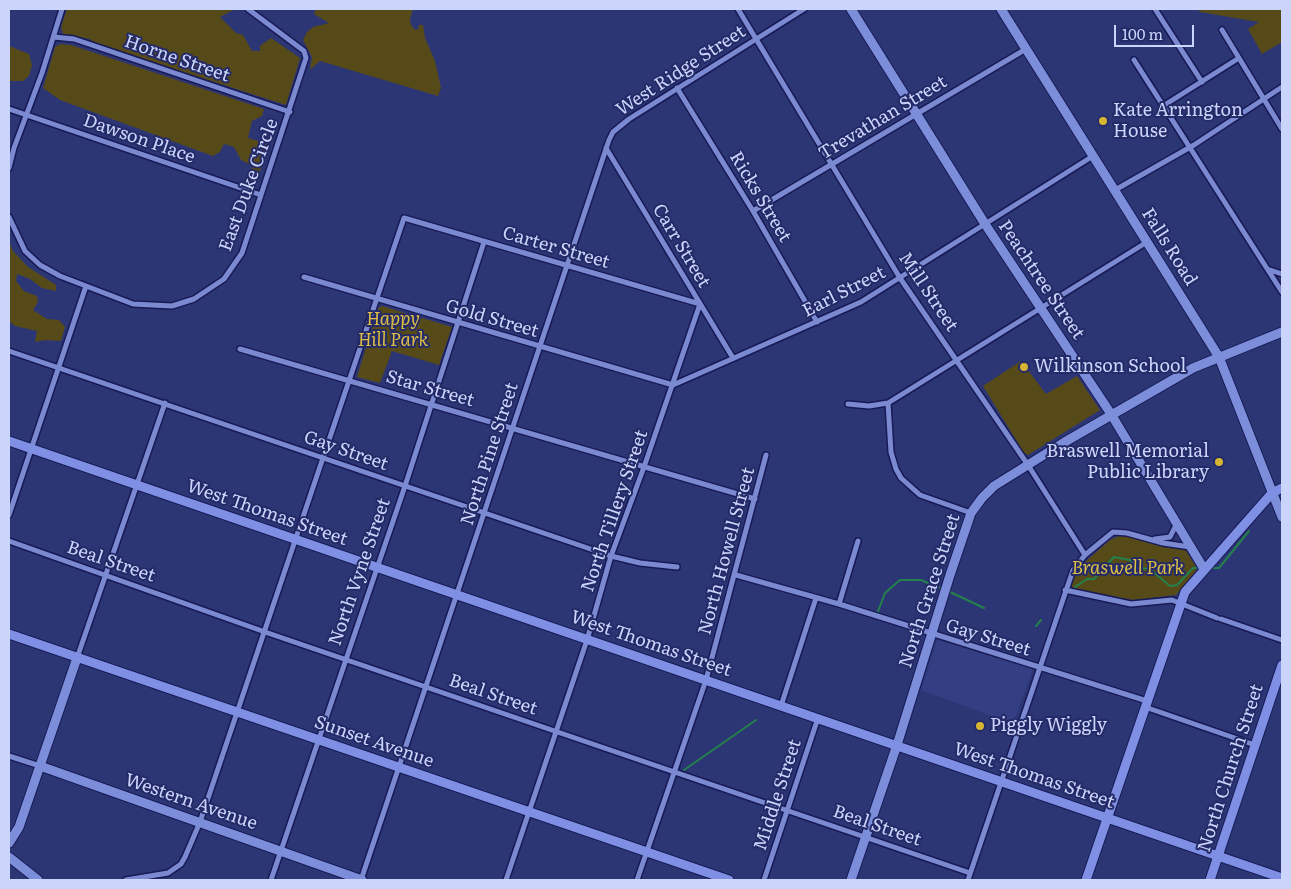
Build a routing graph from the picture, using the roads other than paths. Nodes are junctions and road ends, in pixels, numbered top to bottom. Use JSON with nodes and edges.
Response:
{"nodes":[{"id":1,"x":62,"y":9,"type":"edge"},
{"id":2,"x":248,"y":9,"type":"edge"},
{"id":3,"x":738,"y":9,"type":"edge"},
{"id":4,"x":804,"y":9,"type":"edge"},
{"id":5,"x":851,"y":9,"type":"edge"},
{"id":6,"x":1001,"y":9,"type":"edge"},
{"id":7,"x":1155,"y":9,"type":"edge"},
{"id":8,"x":1222,"y":30,"type":"dead end"},
{"id":9,"x":54,"y":38,"type":"junction"},
{"id":10,"x":756,"y":39,"type":"junction"},
{"id":11,"x":1026,"y":49,"type":"junction"},
{"id":12,"x":1238,"y":58,"type":"junction"},
{"id":13,"x":1134,"y":60,"type":"dead end"},
{"id":14,"x":1202,"y":82,"type":"junction"},
{"id":15,"x":677,"y":88,"type":"junction"},
{"id":16,"x":1282,"y":88,"type":"edge"},
{"id":17,"x":1264,"y":99,"type":"junction"},
{"id":18,"x":1163,"y":106,"type":"junction"},
{"id":19,"x":9,"y":109,"type":"edge"},
{"id":20,"x":290,"y":112,"type":"junction"},
{"id":21,"x":916,"y":114,"type":"junction"},
{"id":22,"x":26,"y":115,"type":"junction"},
{"id":23,"x":1282,"y":129,"type":"edge"},
{"id":24,"x":1190,"y":147,"type":"junction"},
{"id":25,"x":606,"y":148,"type":"junction"},
{"id":26,"x":1093,"y":156,"type":"junction"},
{"id":27,"x":832,"y":164,"type":"junction"},
{"id":28,"x":9,"y":168,"type":"edge"},
{"id":29,"x":1115,"y":190,"type":"junction"},
{"id":30,"x":261,"y":195,"type":"junction"},
{"id":31,"x":753,"y":211,"type":"junction"},
{"id":32,"x":9,"y":217,"type":"edge"},
{"id":33,"x":985,"y":224,"type":"junction"},
{"id":34,"x":484,"y":242,"type":"junction"},
{"id":35,"x":1148,"y":242,"type":"junction"},
{"id":36,"x":567,"y":266,"type":"junction"},
{"id":37,"x":1270,"y":270,"type":"junction"},
{"id":38,"x":1282,"y":274,"type":"edge"},
{"id":39,"x":304,"y":278,"type":"dead end"},
{"id":40,"x":900,"y":278,"type":"junction"},
{"id":41,"x":86,"y":286,"type":"junction"},
{"id":42,"x":1282,"y":292,"type":"edge"},
{"id":43,"x":376,"y":299,"type":"junction"},
{"id":44,"x":700,"y":304,"type":"junction"},
{"id":45,"x":1041,"y":308,"type":"junction"},
{"id":46,"x":818,"y":322,"type":"junction"},
{"id":47,"x":458,"y":324,"type":"junction"},
{"id":48,"x":1282,"y":332,"type":"edge"},
{"id":49,"x":540,"y":347,"type":"junction"},
{"id":50,"x":240,"y":348,"type":"dead end"},
{"id":51,"x":9,"y":351,"type":"edge"},
{"id":52,"x":1219,"y":357,"type":"junction"},
{"id":53,"x":733,"y":358,"type":"junction"},
{"id":54,"x":956,"y":360,"type":"junction"},
{"id":55,"x":58,"y":368,"type":"junction"},
{"id":56,"x":350,"y":380,"type":"junction"},
{"id":57,"x":673,"y":385,"type":"junction"},
{"id":58,"x":165,"y":403,"type":"junction"},
{"id":59,"x":888,"y":403,"type":"junction"},
{"id":60,"x":431,"y":404,"type":"junction"},
{"id":61,"x":848,"y":404,"type":"dead end"},
{"id":62,"x":1112,"y":414,"type":"junction"},
{"id":63,"x":512,"y":428,"type":"junction"},
{"id":64,"x":9,"y":441,"type":"edge"},
{"id":65,"x":31,"y":449,"type":"junction"},
{"id":66,"x":766,"y":455,"type":"dead end"},
{"id":67,"x":324,"y":458,"type":"junction"},
{"id":68,"x":1028,"y":465,"type":"junction"},
{"id":69,"x":644,"y":467,"type":"junction"},
{"id":70,"x":136,"y":486,"type":"junction"},
{"id":71,"x":405,"y":486,"type":"junction"},
{"id":72,"x":1282,"y":488,"type":"edge"},
{"id":73,"x":1272,"y":493,"type":"junction"},
{"id":74,"x":755,"y":499,"type":"junction"},
{"id":75,"x":484,"y":513,"type":"junction"},
{"id":76,"x":971,"y":513,"type":"junction"},
{"id":77,"x":9,"y":515,"type":"edge"},
{"id":78,"x":1282,"y":517,"type":"edge"},
{"id":79,"x":1176,"y":525,"type":"junction"},
{"id":80,"x":296,"y":539,"type":"junction"},
{"id":81,"x":1153,"y":540,"type":"junction"},
{"id":82,"x":9,"y":541,"type":"edge"},
{"id":83,"x":858,"y":541,"type":"dead end"},
{"id":84,"x":1190,"y":547,"type":"junction"},
{"id":85,"x":1085,"y":555,"type":"junction"},
{"id":86,"x":611,"y":556,"type":"junction"},
{"id":87,"x":376,"y":567,"type":"junction"},
{"id":88,"x":677,"y":567,"type":"dead end"},
{"id":89,"x":1204,"y":569,"type":"junction"},
{"id":90,"x":106,"y":574,"type":"junction"},
{"id":91,"x":736,"y":575,"type":"junction"},
{"id":92,"x":1065,"y":590,"type":"junction"},
{"id":93,"x":458,"y":595,"type":"junction"},
{"id":94,"x":816,"y":598,"type":"junction"},
{"id":95,"x":1180,"y":603,"type":"junction"},
{"id":96,"x":838,"y":604,"type":"junction"},
{"id":97,"x":265,"y":632,"type":"junction"},
{"id":98,"x":9,"y":634,"type":"edge"},
{"id":99,"x":931,"y":635,"type":"junction"},
{"id":100,"x":587,"y":640,"type":"junction"},
{"id":101,"x":1282,"y":640,"type":"edge"},
{"id":102,"x":77,"y":658,"type":"junction"},
{"id":103,"x":344,"y":659,"type":"junction"},
{"id":104,"x":1282,"y":665,"type":"edge"},
{"id":105,"x":1040,"y":668,"type":"junction"},
{"id":106,"x":706,"y":680,"type":"junction"},
{"id":107,"x":425,"y":687,"type":"junction"},
{"id":108,"x":1278,"y":692,"type":"edge"},
{"id":109,"x":1146,"y":704,"type":"junction"},
{"id":110,"x":781,"y":706,"type":"junction"},
{"id":111,"x":237,"y":712,"type":"junction"},
{"id":112,"x":818,"y":718,"type":"junction"},
{"id":113,"x":557,"y":731,"type":"junction"},
{"id":114,"x":318,"y":740,"type":"junction"},
{"id":115,"x":897,"y":745,"type":"junction"},
{"id":116,"x":1255,"y":745,"type":"junction"},
{"id":117,"x":9,"y":756,"type":"edge"},
{"id":118,"x":40,"y":766,"type":"junction"},
{"id":119,"x":399,"y":768,"type":"junction"},
{"id":120,"x":674,"y":772,"type":"junction"},
{"id":121,"x":1000,"y":782,"type":"junction"},
{"id":122,"x":787,"y":810,"type":"junction"},
{"id":123,"x":528,"y":812,"type":"junction"},
{"id":124,"x":1107,"y":818,"type":"junction"},
{"id":125,"x":200,"y":822,"type":"junction"},
{"id":126,"x":866,"y":837,"type":"junction"},
{"id":127,"x":9,"y":843,"type":"edge"},
{"id":128,"x":280,"y":851,"type":"junction"},
{"id":129,"x":647,"y":852,"type":"junction"},
{"id":130,"x":1218,"y":857,"type":"junction"},
{"id":131,"x":9,"y":858,"type":"edge"},
{"id":132,"x":970,"y":873,"type":"junction"},
{"id":133,"x":1282,"y":878,"type":"edge"},
{"id":134,"x":38,"y":880,"type":"edge"},
{"id":135,"x":126,"y":880,"type":"edge"},
{"id":136,"x":271,"y":880,"type":"edge"},
{"id":137,"x":361,"y":880,"type":"edge"},
{"id":138,"x":506,"y":880,"type":"edge"},
{"id":139,"x":637,"y":880,"type":"edge"},
{"id":140,"x":729,"y":880,"type":"edge"},
{"id":141,"x":764,"y":880,"type":"edge"},
{"id":142,"x":851,"y":880,"type":"edge"},
{"id":143,"x":968,"y":880,"type":"edge"},
{"id":144,"x":1086,"y":880,"type":"edge"},
{"id":145,"x":1210,"y":880,"type":"edge"}],
"edges":[{"from":1,"to":9,"type":"street"},
{"from":2,"to":20,"type":"street","name":"East Duke Circle"},
{"from":3,"to":10,"type":"street","name":"Mill Street"},
{"from":4,"to":10,"type":"street","name":"West Ridge Street"},
{"from":5,"to":21,"type":"main road","name":"Peachtree Street"},
{"from":6,"to":11,"type":"main road","name":"Falls Road"},
{"from":7,"to":14,"type":"street"},
{"from":8,"to":12,"type":"street"},
{"from":9,"to":20,"type":"street","name":"Horne Street"},
{"from":9,"to":22,"type":"street"},
{"from":10,"to":15,"type":"street","name":"West Ridge Street"},
{"from":10,"to":27,"type":"street","name":"Mill Street"},
{"from":11,"to":21,"type":"street","name":"Trevathan Street"},
{"from":11,"to":26,"type":"main road","name":"Falls Road"},
{"from":12,"to":14,"type":"street"},
{"from":12,"to":17,"type":"street"},
{"from":13,"to":18,"type":"street"},
{"from":14,"to":18,"type":"street"},
{"from":15,"to":25,"type":"street","name":"West Ridge Street"},
{"from":15,"to":31,"type":"street","name":"Ricks Street"},
{"from":16,"to":17,"type":"street"},
{"from":17,"to":23,"type":"street"},
{"from":17,"to":24,"type":"street"},
{"from":18,"to":24,"type":"street"},
{"from":19,"to":22,"type":"street","name":"Dawson Place"},
{"from":20,"to":30,"type":"street","name":"East Duke Circle"},
{"from":21,"to":27,"type":"street","name":"Trevathan Street"},
{"from":21,"to":33,"type":"main road","name":"Peachtree Street"},
{"from":22,"to":28,"type":"street"},
{"from":22,"to":30,"type":"street","name":"Dawson Place"},
{"from":24,"to":29,"type":"street"},
{"from":24,"to":37,"type":"street"},
{"from":25,"to":36,"type":"street","name":"North Pine Street"},
{"from":25,"to":44,"type":"street","name":"Carr Street"},
{"from":26,"to":29,"type":"main road","name":"Falls Road"},
{"from":26,"to":33,"type":"street","name":"Earl Street"},
{"from":27,"to":31,"type":"street","name":"Trevathan Street"},
{"from":27,"to":40,"type":"street","name":"Mill Street"},
{"from":29,"to":35,"type":"main road","name":"Falls Road"},
{"from":30,"to":41,"type":"street","name":"East Duke Circle"},
{"from":31,"to":46,"type":"street","name":"Ricks Street"},
{"from":32,"to":41,"type":"street","name":"East Duke Circle"},
{"from":33,"to":40,"type":"street","name":"Earl Street"},
{"from":33,"to":45,"type":"main road","name":"Peachtree Street"},
{"from":34,"to":36,"type":"street","name":"Carter Street"},
{"from":34,"to":43,"type":"street","name":"Carter Street"},
{"from":34,"to":47,"type":"street","name":"North Vyne Street"},
{"from":35,"to":45,"type":"street"},
{"from":35,"to":52,"type":"main road","name":"Falls Road"},
{"from":36,"to":44,"type":"street","name":"Carter Street"},
{"from":36,"to":49,"type":"street","name":"North Pine Street"},
{"from":37,"to":38,"type":"street"},
{"from":37,"to":42,"type":"street"},
{"from":39,"to":43,"type":"street","name":"Gold Street"},
{"from":40,"to":46,"type":"street","name":"Earl Street"},
{"from":40,"to":54,"type":"street","name":"Mill Street"},
{"from":41,"to":55,"type":"street"},
{"from":43,"to":47,"type":"street","name":"Gold Street"},
{"from":43,"to":56,"type":"street"},
{"from":44,"to":53,"type":"street","name":"Carr Street"},
{"from":44,"to":57,"type":"street","name":"North Tillery Street"},
{"from":45,"to":54,"type":"street"},
{"from":45,"to":62,"type":"main road","name":"Peachtree Street"},
{"from":46,"to":53,"type":"street","name":"Earl Street"},
{"from":47,"to":49,"type":"street","name":"Gold Street"},
{"from":47,"to":60,"type":"street","name":"North Vyne Street"},
{"from":48,"to":52,"type":"main road","name":"North Grace Street"},
{"from":49,"to":57,"type":"street","name":"Gold Street"},
{"from":49,"to":63,"type":"street","name":"North Pine Street"},
{"from":50,"to":56,"type":"street","name":"Star Street"},
{"from":51,"to":55,"type":"street","name":"Gay Street"},
{"from":52,"to":62,"type":"main road","name":"North Grace Street"},
{"from":52,"to":73,"type":"main road","name":"Falls Road"},
{"from":53,"to":57,"type":"street","name":"Earl Street"},
{"from":54,"to":59,"type":"street"},
{"from":54,"to":68,"type":"street","name":"Mill Street"},
{"from":55,"to":58,"type":"street","name":"Gay Street"},
{"from":55,"to":65,"type":"street"},
{"from":56,"to":60,"type":"street","name":"Star Street"},
{"from":56,"to":67,"type":"street"},
{"from":57,"to":69,"type":"street","name":"North Tillery Street"},
{"from":58,"to":67,"type":"street","name":"Gay Street"},
{"from":58,"to":70,"type":"street"},
{"from":59,"to":61,"type":"street"},
{"from":59,"to":76,"type":"street"},
{"from":60,"to":63,"type":"street","name":"Star Street"},
{"from":60,"to":71,"type":"street","name":"North Vyne Street"},
{"from":62,"to":68,"type":"main road","name":"North Grace Street"},
{"from":62,"to":79,"type":"main road","name":"Peachtree Street"},
{"from":63,"to":69,"type":"street","name":"Star Street"},
{"from":63,"to":75,"type":"street","name":"North Pine Street"},
{"from":64,"to":65,"type":"main road","name":"West Thomas Street"},
{"from":65,"to":70,"type":"main road","name":"West Thomas Street"},
{"from":65,"to":77,"type":"street"},
{"from":66,"to":74,"type":"street","name":"North Howell Street"},
{"from":67,"to":71,"type":"street","name":"Gay Street"},
{"from":67,"to":80,"type":"street"},
{"from":68,"to":76,"type":"main road","name":"North Grace Street"},
{"from":68,"to":85,"type":"street","name":"Mill Street"},
{"from":69,"to":74,"type":"street","name":"Star Street"},
{"from":69,"to":86,"type":"street","name":"North Tillery Street"},
{"from":70,"to":80,"type":"main road","name":"West Thomas Street"},
{"from":70,"to":90,"type":"street"},
{"from":71,"to":75,"type":"street","name":"Gay Street"},
{"from":71,"to":87,"type":"street","name":"North Vyne Street"},
{"from":72,"to":73,"type":"main road"},
{"from":73,"to":78,"type":"main road","name":"Falls Road"},
{"from":73,"to":89,"type":"main road"},
{"from":74,"to":91,"type":"street","name":"North Howell Street"},
{"from":75,"to":86,"type":"street","name":"Gay Street"},
{"from":75,"to":93,"type":"street","name":"North Pine Street"},
{"from":76,"to":99,"type":"main road","name":"North Grace Street"},
{"from":79,"to":81,"type":"street"},
{"from":79,"to":84,"type":"main road","name":"Peachtree Street"},
{"from":80,"to":87,"type":"main road","name":"West Thomas Street"},
{"from":80,"to":97,"type":"street"},
{"from":81,"to":84,"type":"street"},
{"from":81,"to":85,"type":"street"},
{"from":82,"to":90,"type":"street","name":"Beal Street"},
{"from":83,"to":96,"type":"street"},
{"from":84,"to":89,"type":"main road","name":"Peachtree Street"},
{"from":85,"to":92,"type":"street"},
{"from":86,"to":88,"type":"street","name":"Gay Street"},
{"from":86,"to":100,"type":"street","name":"North Tillery Street"},
{"from":87,"to":93,"type":"main road","name":"West Thomas Street"},
{"from":87,"to":103,"type":"street","name":"North Vyne Street"},
{"from":89,"to":95,"type":"main road"},
{"from":90,"to":97,"type":"street","name":"Beal Street"},
{"from":90,"to":102,"type":"street"},
{"from":91,"to":94,"type":"street","name":"Gay Street"},
{"from":91,"to":106,"type":"street","name":"North Howell Street"},
{"from":92,"to":95,"type":"street"},
{"from":92,"to":105,"type":"street"},
{"from":93,"to":100,"type":"main road","name":"West Thomas Street"},
{"from":93,"to":107,"type":"street","name":"North Pine Street"},
{"from":94,"to":96,"type":"street","name":"Gay Street"},
{"from":94,"to":110,"type":"street"},
{"from":95,"to":101,"type":"street"},
{"from":95,"to":109,"type":"main road"},
{"from":96,"to":99,"type":"street","name":"Gay Street"},
{"from":97,"to":103,"type":"street","name":"Beal Street"},
{"from":97,"to":111,"type":"street"},
{"from":98,"to":102,"type":"main road","name":"Sunset Avenue"},
{"from":99,"to":105,"type":"street","name":"Gay Street"},
{"from":99,"to":115,"type":"main road","name":"North Grace Street"},
{"from":100,"to":106,"type":"main road","name":"West Thomas Street"},
{"from":100,"to":113,"type":"street","name":"North Tillery Street"},
{"from":102,"to":111,"type":"main road","name":"Sunset Avenue"},
{"from":102,"to":118,"type":"main road"},
{"from":103,"to":107,"type":"street","name":"Beal Street"},
{"from":103,"to":114,"type":"street","name":"North Vyne Street"},
{"from":104,"to":108,"type":"main road","name":"North Church Street"},
{"from":105,"to":109,"type":"street","name":"Gay Street"},
{"from":105,"to":121,"type":"street"},
{"from":106,"to":110,"type":"main road","name":"West Thomas Street"},
{"from":106,"to":120,"type":"street","name":"North Howell Street"},
{"from":107,"to":113,"type":"street","name":"Beal Street"},
{"from":107,"to":119,"type":"street","name":"North Pine Street"},
{"from":108,"to":116,"type":"main road","name":"North Church Street"},
{"from":109,"to":116,"type":"street","name":"Gay Street"},
{"from":109,"to":124,"type":"main road"},
{"from":110,"to":112,"type":"main road","name":"West Thomas Street"},
{"from":111,"to":114,"type":"main road","name":"Sunset Avenue"},
{"from":111,"to":125,"type":"street"},
{"from":112,"to":115,"type":"main road","name":"West Thomas Street"},
{"from":112,"to":122,"type":"street","name":"Middle Street"},
{"from":113,"to":120,"type":"street","name":"Beal Street"},
{"from":113,"to":123,"type":"street","name":"North Tillery Street"},
{"from":114,"to":119,"type":"main road","name":"Sunset Avenue"},
{"from":114,"to":128,"type":"street","name":"North Vyne Street"},
{"from":115,"to":121,"type":"main road","name":"West Thomas Street"},
{"from":115,"to":126,"type":"main road","name":"North Grace Street"},
{"from":116,"to":130,"type":"main road","name":"North Church Street"},
{"from":117,"to":118,"type":"street","name":"Western Avenue"},
{"from":118,"to":125,"type":"main road","name":"Western Avenue"},
{"from":118,"to":127,"type":"main road"},
{"from":119,"to":123,"type":"main road","name":"Sunset Avenue"},
{"from":119,"to":137,"type":"street","name":"North Pine Street"},
{"from":120,"to":122,"type":"street","name":"Beal Street"},
{"from":120,"to":129,"type":"street","name":"North Howell Street"},
{"from":121,"to":124,"type":"main road","name":"West Thomas Street"},
{"from":121,"to":132,"type":"street"},
{"from":122,"to":126,"type":"street","name":"Beal Street"},
{"from":122,"to":141,"type":"street","name":"Middle Street"},
{"from":123,"to":129,"type":"main road","name":"Sunset Avenue"},
{"from":123,"to":138,"type":"street","name":"North Tillery Street"},
{"from":124,"to":130,"type":"main road","name":"West Thomas Street"},
{"from":124,"to":144,"type":"main road"},
{"from":125,"to":128,"type":"main road","name":"Western Avenue"},
{"from":125,"to":135,"type":"street"},
{"from":126,"to":132,"type":"street","name":"Beal Street"},
{"from":126,"to":142,"type":"main road","name":"North Grace Street"},
{"from":128,"to":136,"type":"street","name":"North Vyne Street"},
{"from":128,"to":137,"type":"main road","name":"Western Avenue"},
{"from":129,"to":139,"type":"street","name":"North Howell Street"},
{"from":129,"to":140,"type":"main road","name":"Sunset Avenue"},
{"from":130,"to":133,"type":"main road","name":"West Thomas Street"},
{"from":130,"to":145,"type":"main road","name":"North Church Street"},
{"from":131,"to":134,"type":"main road"},
{"from":132,"to":143,"type":"street"}]}
